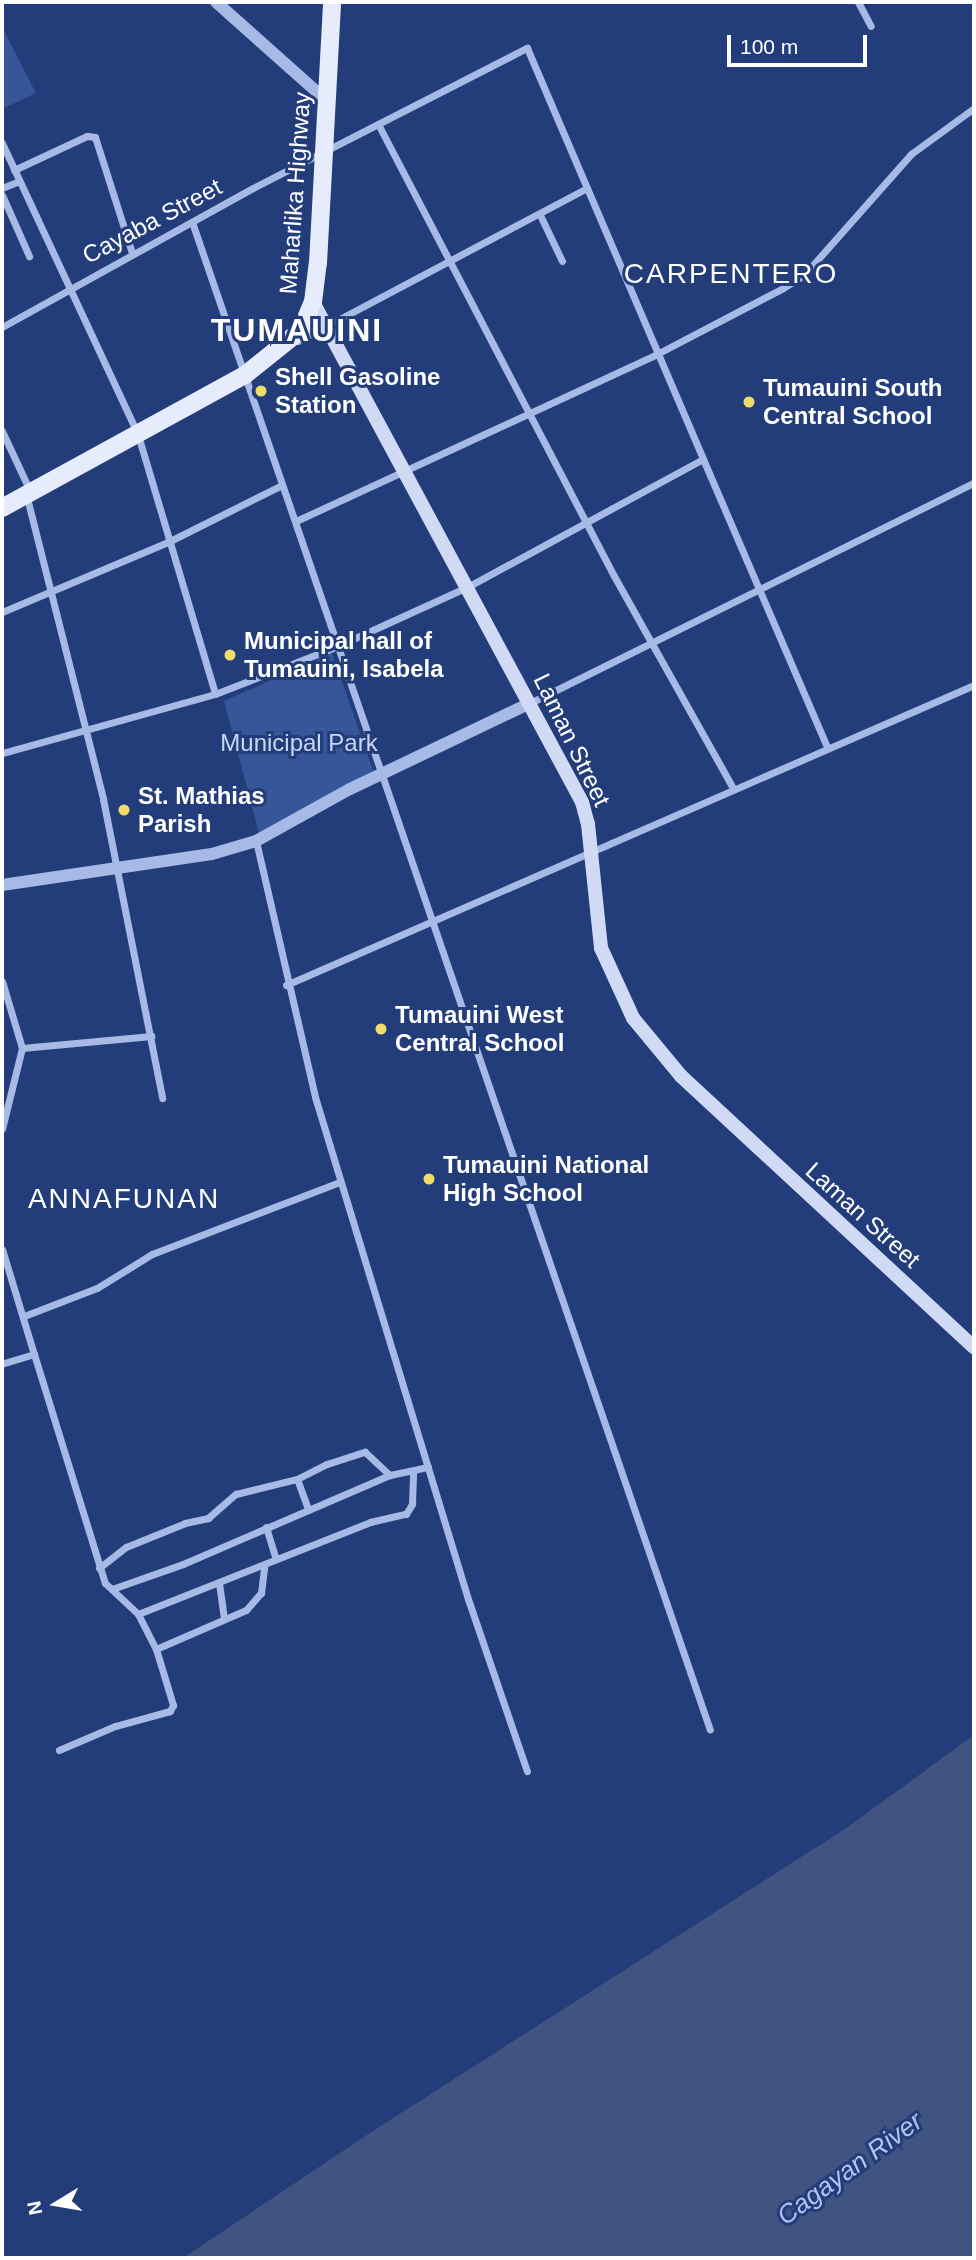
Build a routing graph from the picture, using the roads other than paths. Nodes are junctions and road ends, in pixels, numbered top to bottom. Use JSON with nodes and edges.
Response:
{"nodes":[{"id":1,"x":216,"y":2,"type":"edge"},
{"id":2,"x":332,"y":2,"type":"edge"},
{"id":3,"x":858,"y":2,"type":"edge"},
{"id":4,"x":871,"y":26,"type":"dead end"},
{"id":5,"x":327,"y":102,"type":"junction"},
{"id":6,"x":974,"y":108,"type":"edge"},
{"id":7,"x":378,"y":124,"type":"junction"},
{"id":8,"x":2,"y":144,"type":"edge"},
{"id":9,"x":323,"y":155,"type":"junction"},
{"id":10,"x":14,"y":170,"type":"junction"},
{"id":11,"x":19,"y":181,"type":"junction"},
{"id":12,"x":2,"y":188,"type":"edge"},
{"id":13,"x":587,"y":188,"type":"junction"},
{"id":14,"x":2,"y":195,"type":"edge"},
{"id":15,"x":540,"y":215,"type":"junction"},
{"id":16,"x":192,"y":222,"type":"junction"},
{"id":17,"x":132,"y":253,"type":"junction"},
{"id":18,"x":29,"y":256,"type":"dead end"},
{"id":19,"x":562,"y":261,"type":"dead end"},
{"id":20,"x":453,"y":262,"type":"junction"},
{"id":21,"x":70,"y":288,"type":"junction"},
{"id":22,"x":313,"y":302,"type":"junction"},
{"id":23,"x":2,"y":327,"type":"edge"},
{"id":24,"x":326,"y":329,"type":"junction"},
{"id":25,"x":284,"y":347,"type":"junction"},
{"id":26,"x":655,"y":355,"type":"junction"},
{"id":27,"x":245,"y":375,"type":"junction"},
{"id":28,"x":531,"y":414,"type":"junction"},
{"id":29,"x":2,"y":431,"type":"edge"},
{"id":30,"x":138,"y":435,"type":"junction"},
{"id":31,"x":703,"y":459,"type":"junction"},
{"id":32,"x":401,"y":469,"type":"junction"},
{"id":33,"x":974,"y":483,"type":"edge"},
{"id":34,"x":282,"y":485,"type":"junction"},
{"id":35,"x":28,"y":492,"type":"junction"},
{"id":36,"x":2,"y":508,"type":"edge"},
{"id":37,"x":587,"y":520,"type":"junction"},
{"id":38,"x":296,"y":521,"type":"junction"},
{"id":39,"x":170,"y":541,"type":"junction"},
{"id":40,"x":465,"y":587,"type":"junction"},
{"id":41,"x":762,"y":592,"type":"junction"},
{"id":42,"x":51,"y":593,"type":"junction"},
{"id":43,"x":2,"y":612,"type":"edge"},
{"id":44,"x":650,"y":643,"type":"junction"},
{"id":45,"x":338,"y":646,"type":"junction"},
{"id":46,"x":974,"y":685,"type":"edge"},
{"id":47,"x":215,"y":694,"type":"junction"},
{"id":48,"x":530,"y":703,"type":"junction"},
{"id":49,"x":85,"y":729,"type":"junction"},
{"id":50,"x":827,"y":747,"type":"junction"},
{"id":51,"x":2,"y":753,"type":"edge"},
{"id":52,"x":383,"y":773,"type":"junction"},
{"id":53,"x":733,"y":788,"type":"junction"},
{"id":54,"x":256,"y":841,"type":"junction"},
{"id":55,"x":590,"y":851,"type":"junction"},
{"id":56,"x":114,"y":866,"type":"junction"},
{"id":57,"x":2,"y":885,"type":"edge"},
{"id":58,"x":433,"y":924,"type":"junction"},
{"id":59,"x":2,"y":981,"type":"edge"},
{"id":60,"x":286,"y":985,"type":"junction"},
{"id":61,"x":151,"y":1036,"type":"junction"},
{"id":62,"x":22,"y":1048,"type":"junction"},
{"id":63,"x":162,"y":1098,"type":"dead end"},
{"id":64,"x":2,"y":1129,"type":"edge"},
{"id":65,"x":340,"y":1182,"type":"junction"},
{"id":66,"x":2,"y":1249,"type":"edge"},
{"id":67,"x":24,"y":1316,"type":"junction"},
{"id":68,"x":974,"y":1347,"type":"edge"},
{"id":69,"x":34,"y":1354,"type":"junction"},
{"id":70,"x":2,"y":1364,"type":"edge"},
{"id":71,"x":428,"y":1467,"type":"junction"},
{"id":72,"x":413,"y":1472,"type":"junction"},
{"id":73,"x":390,"y":1475,"type":"junction"},
{"id":74,"x":297,"y":1479,"type":"junction"},
{"id":75,"x":308,"y":1509,"type":"junction"},
{"id":76,"x":266,"y":1527,"type":"junction"},
{"id":77,"x":276,"y":1560,"type":"junction"},
{"id":78,"x":264,"y":1567,"type":"junction"},
{"id":79,"x":99,"y":1568,"type":"junction"},
{"id":80,"x":219,"y":1583,"type":"junction"},
{"id":81,"x":113,"y":1589,"type":"junction"},
{"id":82,"x":138,"y":1614,"type":"junction"},
{"id":83,"x":224,"y":1619,"type":"junction"},
{"id":84,"x":156,"y":1649,"type":"junction"},
{"id":85,"x":710,"y":1730,"type":"dead end"},
{"id":86,"x":60,"y":1750,"type":"dead end"},
{"id":87,"x":527,"y":1770,"type":"dead end"}],
"edges":[{"from":1,"to":5,"type":"street"},
{"from":2,"to":5,"type":"main road","name":"Maharlika Highway"},
{"from":3,"to":4,"type":"street"},
{"from":5,"to":9,"type":"main road","name":"Maharlika Highway"},
{"from":6,"to":26,"type":"street"},
{"from":7,"to":9,"type":"street","name":"Cayaba Street"},
{"from":7,"to":13,"type":"street","name":"Cayaba Street"},
{"from":7,"to":20,"type":"street"},
{"from":8,"to":10,"type":"street"},
{"from":9,"to":16,"type":"street","name":"Cayaba Street"},
{"from":9,"to":22,"type":"main road","name":"Maharlika Highway"},
{"from":10,"to":11,"type":"street"},
{"from":10,"to":17,"type":"street"},
{"from":11,"to":12,"type":"street"},
{"from":11,"to":21,"type":"street"},
{"from":13,"to":15,"type":"street"},
{"from":13,"to":26,"type":"street"},
{"from":14,"to":18,"type":"street"},
{"from":15,"to":19,"type":"street"},
{"from":15,"to":20,"type":"street"},
{"from":16,"to":17,"type":"street","name":"Cayaba Street"},
{"from":16,"to":27,"type":"street"},
{"from":17,"to":21,"type":"street","name":"Cayaba Street"},
{"from":20,"to":24,"type":"street"},
{"from":20,"to":28,"type":"street"},
{"from":21,"to":23,"type":"street","name":"Cayaba Street"},
{"from":21,"to":30,"type":"street"},
{"from":22,"to":24,"type":"main road","name":"Laman Street"},
{"from":22,"to":25,"type":"main road","name":"Maharlika Highway"},
{"from":24,"to":25,"type":"street"},
{"from":24,"to":32,"type":"main road","name":"Laman Street"},
{"from":25,"to":27,"type":"main road","name":"Maharlika Highway"},
{"from":26,"to":28,"type":"street"},
{"from":26,"to":31,"type":"street"},
{"from":27,"to":30,"type":"main road","name":"Maharlika Highway"},
{"from":27,"to":34,"type":"street"},
{"from":28,"to":32,"type":"street"},
{"from":28,"to":37,"type":"street"},
{"from":29,"to":35,"type":"street"},
{"from":30,"to":35,"type":"main road","name":"Maharlika Highway"},
{"from":30,"to":39,"type":"street"},
{"from":31,"to":37,"type":"street"},
{"from":31,"to":41,"type":"street"},
{"from":32,"to":38,"type":"street"},
{"from":32,"to":40,"type":"main road","name":"Laman Street"},
{"from":33,"to":41,"type":"street"},
{"from":34,"to":38,"type":"street"},
{"from":34,"to":39,"type":"street"},
{"from":35,"to":36,"type":"main road","name":"Maharlika Highway"},
{"from":35,"to":42,"type":"street"},
{"from":37,"to":40,"type":"street"},
{"from":37,"to":44,"type":"street"},
{"from":38,"to":45,"type":"street"},
{"from":39,"to":42,"type":"street"},
{"from":39,"to":47,"type":"street"},
{"from":40,"to":45,"type":"street"},
{"from":40,"to":48,"type":"main road","name":"Laman Street"},
{"from":41,"to":44,"type":"street"},
{"from":41,"to":50,"type":"street"},
{"from":42,"to":43,"type":"street"},
{"from":42,"to":49,"type":"street"},
{"from":44,"to":48,"type":"street"},
{"from":44,"to":53,"type":"street"},
{"from":45,"to":47,"type":"street"},
{"from":45,"to":52,"type":"street"},
{"from":46,"to":50,"type":"street"},
{"from":47,"to":49,"type":"street"},
{"from":48,"to":52,"type":"street"},
{"from":48,"to":55,"type":"main road","name":"Laman Street"},
{"from":49,"to":51,"type":"street"},
{"from":49,"to":56,"type":"street"},
{"from":50,"to":53,"type":"street"},
{"from":52,"to":54,"type":"street"},
{"from":52,"to":58,"type":"street"},
{"from":53,"to":55,"type":"street"},
{"from":54,"to":56,"type":"street"},
{"from":54,"to":60,"type":"street"},
{"from":55,"to":58,"type":"street"},
{"from":55,"to":68,"type":"main road","name":"Laman Street"},
{"from":56,"to":57,"type":"street"},
{"from":56,"to":61,"type":"street"},
{"from":58,"to":60,"type":"street"},
{"from":58,"to":85,"type":"street"},
{"from":59,"to":62,"type":"street"},
{"from":60,"to":65,"type":"street"},
{"from":61,"to":62,"type":"street"},
{"from":61,"to":63,"type":"street"},
{"from":62,"to":64,"type":"street"},
{"from":65,"to":67,"type":"street"},
{"from":65,"to":71,"type":"street"},
{"from":66,"to":67,"type":"street"},
{"from":67,"to":69,"type":"street"},
{"from":69,"to":70,"type":"street"},
{"from":69,"to":79,"type":"street"},
{"from":71,"to":72,"type":"street"},
{"from":71,"to":87,"type":"street"},
{"from":72,"to":73,"type":"street"},
{"from":72,"to":77,"type":"street"},
{"from":73,"to":74,"type":"street"},
{"from":73,"to":75,"type":"street"},
{"from":74,"to":75,"type":"street"},
{"from":74,"to":79,"type":"street"},
{"from":75,"to":76,"type":"street"},
{"from":76,"to":77,"type":"street"},
{"from":76,"to":81,"type":"street"},
{"from":77,"to":78,"type":"street"},
{"from":78,"to":80,"type":"street"},
{"from":78,"to":83,"type":"street"},
{"from":79,"to":81,"type":"street"},
{"from":80,"to":82,"type":"street"},
{"from":80,"to":83,"type":"street"},
{"from":81,"to":82,"type":"street"},
{"from":82,"to":84,"type":"street"},
{"from":83,"to":84,"type":"street"},
{"from":84,"to":86,"type":"street"}]}
